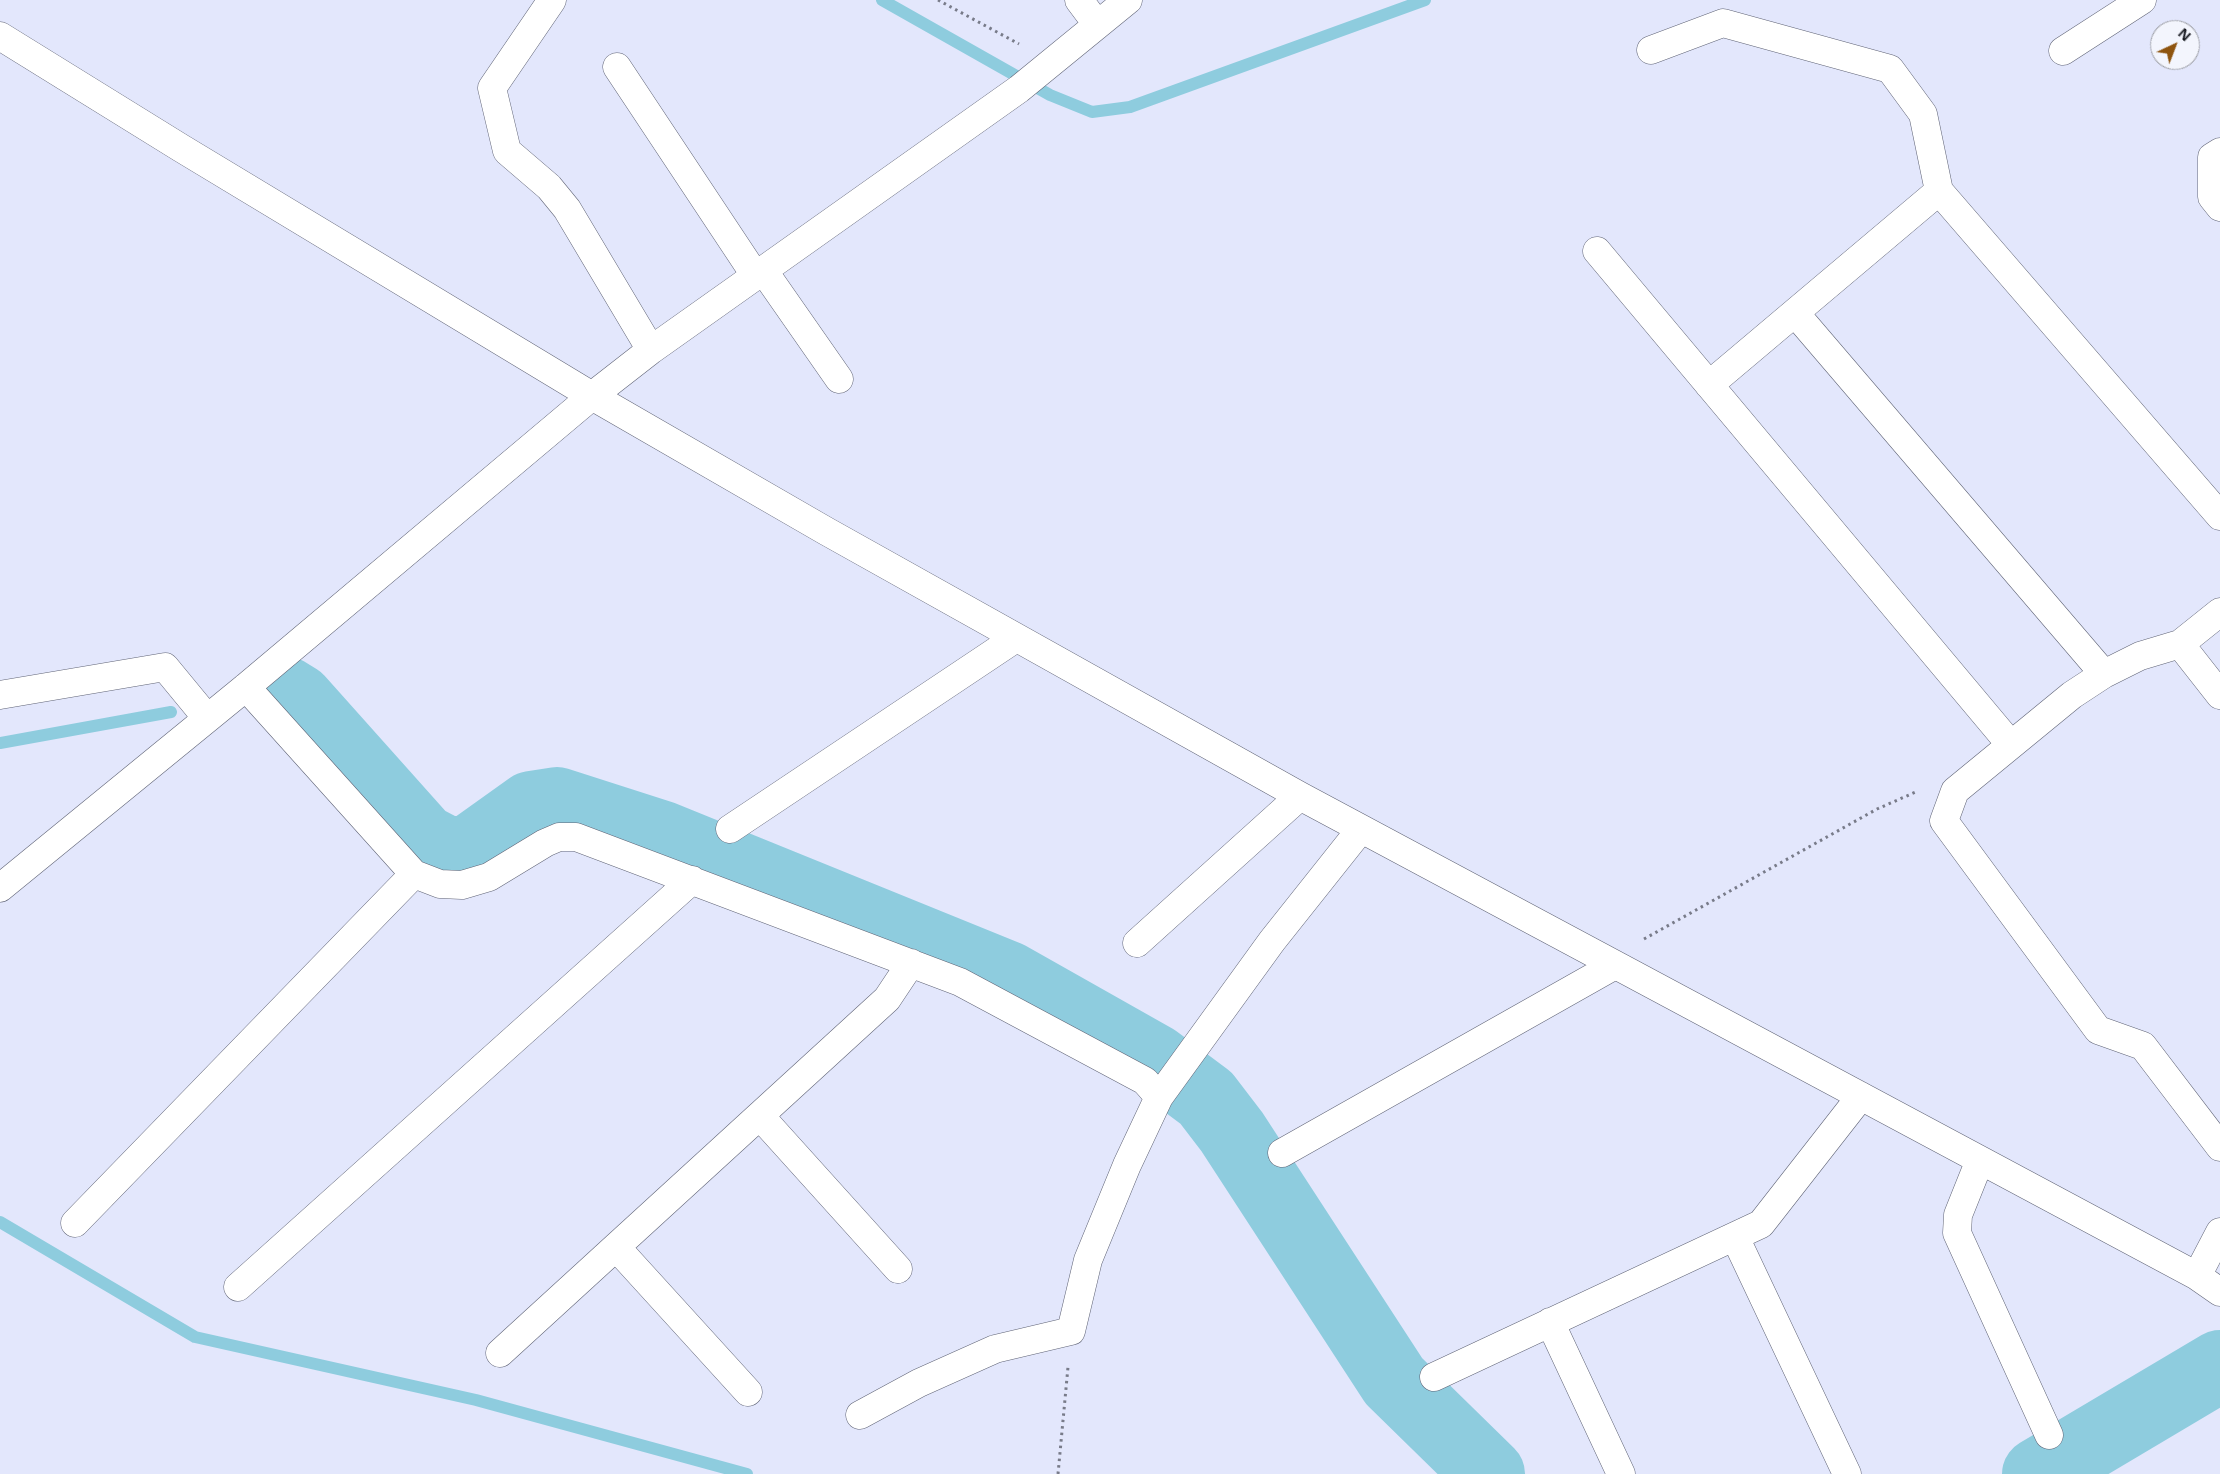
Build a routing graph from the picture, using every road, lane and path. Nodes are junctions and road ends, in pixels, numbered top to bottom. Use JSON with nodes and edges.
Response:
{"nodes":[{"id":1,"x":552,"y":0,"type":"edge"},
{"id":2,"x":938,"y":0,"type":"edge"},
{"id":3,"x":1080,"y":0,"type":"edge"},
{"id":4,"x":1128,"y":0,"type":"edge"},
{"id":5,"x":2142,"y":0,"type":"edge"},
{"id":6,"x":1097,"y":24,"type":"junction"},
{"id":7,"x":0,"y":36,"type":"edge"},
{"id":8,"x":1651,"y":50,"type":"dead end"},
{"id":9,"x":2062,"y":51,"type":"dead end"},
{"id":10,"x":1048,"y":65,"type":"junction"},
{"id":11,"x":617,"y":67,"type":"dead end"},
{"id":12,"x":2220,"y":152,"type":"edge"},
{"id":13,"x":1939,"y":191,"type":"junction"},
{"id":14,"x":2220,"y":207,"type":"edge"},
{"id":15,"x":1597,"y":251,"type":"dead end"},
{"id":16,"x":759,"y":272,"type":"junction"},
{"id":17,"x":1795,"y":313,"type":"junction"},
{"id":18,"x":651,"y":350,"type":"junction"},
{"id":19,"x":839,"y":379,"type":"dead end"},
{"id":20,"x":1709,"y":385,"type":"junction"},
{"id":21,"x":592,"y":396,"type":"junction"},
{"id":22,"x":2220,"y":516,"type":"edge"},
{"id":23,"x":2220,"y":612,"type":"edge"},
{"id":24,"x":1016,"y":638,"type":"junction"},
{"id":25,"x":2180,"y":644,"type":"junction"},
{"id":26,"x":2104,"y":674,"type":"junction"},
{"id":27,"x":246,"y":687,"type":"junction"},
{"id":28,"x":0,"y":695,"type":"edge"},
{"id":29,"x":2220,"y":695,"type":"edge"},
{"id":30,"x":207,"y":718,"type":"junction"},
{"id":31,"x":2011,"y":745,"type":"junction"},
{"id":32,"x":1955,"y":791,"type":"junction"},
{"id":33,"x":1300,"y":796,"type":"junction"},
{"id":34,"x":1361,"y":828,"type":"junction"},
{"id":35,"x":730,"y":829,"type":"dead end"},
{"id":36,"x":414,"y":874,"type":"junction"},
{"id":37,"x":692,"y":880,"type":"junction"},
{"id":38,"x":0,"y":888,"type":"edge"},
{"id":39,"x":1137,"y":943,"type":"dead end"},
{"id":40,"x":911,"y":963,"type":"junction"},
{"id":41,"x":1611,"y":963,"type":"junction"},
{"id":42,"x":1165,"y":1090,"type":"junction"},
{"id":43,"x":1861,"y":1096,"type":"junction"},
{"id":44,"x":760,"y":1116,"type":"junction"},
{"id":45,"x":2220,"y":1147,"type":"edge"},
{"id":46,"x":1282,"y":1152,"type":"dead end"},
{"id":47,"x":1980,"y":1160,"type":"junction"},
{"id":48,"x":75,"y":1223,"type":"dead end"},
{"id":49,"x":2220,"y":1232,"type":"edge"},
{"id":50,"x":1735,"y":1237,"type":"junction"},
{"id":51,"x":616,"y":1247,"type":"junction"},
{"id":52,"x":898,"y":1269,"type":"dead end"},
{"id":53,"x":2197,"y":1276,"type":"junction"},
{"id":54,"x":238,"y":1288,"type":"dead end"},
{"id":55,"x":2220,"y":1292,"type":"edge"},
{"id":56,"x":1550,"y":1322,"type":"junction"},
{"id":57,"x":1071,"y":1331,"type":"junction"},
{"id":58,"x":500,"y":1353,"type":"dead end"},
{"id":59,"x":1434,"y":1377,"type":"dead end"},
{"id":60,"x":748,"y":1392,"type":"dead end"},
{"id":61,"x":860,"y":1415,"type":"dead end"},
{"id":62,"x":2049,"y":1435,"type":"dead end"},
{"id":63,"x":1058,"y":1474,"type":"edge"},
{"id":64,"x":1621,"y":1474,"type":"edge"},
{"id":65,"x":1847,"y":1474,"type":"edge"}],
"edges":[{"from":1,"to":18,"type":"street"},
{"from":2,"to":10,"type":"path"},
{"from":3,"to":6,"type":"street"},
{"from":4,"to":6,"type":"street"},
{"from":5,"to":9,"type":"street"},
{"from":6,"to":10,"type":"street"},
{"from":7,"to":21,"type":"street"},
{"from":8,"to":13,"type":"street"},
{"from":10,"to":16,"type":"street"},
{"from":11,"to":16,"type":"street"},
{"from":12,"to":14,"type":"street"},
{"from":13,"to":17,"type":"street"},
{"from":13,"to":22,"type":"street"},
{"from":15,"to":20,"type":"street"},
{"from":16,"to":18,"type":"street"},
{"from":16,"to":19,"type":"street"},
{"from":17,"to":20,"type":"street"},
{"from":17,"to":26,"type":"street"},
{"from":18,"to":21,"type":"street"},
{"from":20,"to":31,"type":"street"},
{"from":21,"to":24,"type":"street"},
{"from":21,"to":27,"type":"street"},
{"from":23,"to":25,"type":"street"},
{"from":24,"to":33,"type":"street"},
{"from":24,"to":35,"type":"street"},
{"from":25,"to":26,"type":"street"},
{"from":25,"to":29,"type":"street"},
{"from":26,"to":31,"type":"street"},
{"from":27,"to":30,"type":"street"},
{"from":27,"to":36,"type":"street"},
{"from":28,"to":30,"type":"street"},
{"from":30,"to":38,"type":"street"},
{"from":31,"to":32,"type":"street"},
{"from":32,"to":41,"type":"path"},
{"from":32,"to":45,"type":"street"},
{"from":33,"to":34,"type":"street"},
{"from":33,"to":39,"type":"street"},
{"from":34,"to":41,"type":"street"},
{"from":34,"to":42,"type":"street"},
{"from":36,"to":37,"type":"street"},
{"from":36,"to":48,"type":"street"},
{"from":37,"to":40,"type":"street"},
{"from":37,"to":54,"type":"street"},
{"from":40,"to":42,"type":"street"},
{"from":40,"to":44,"type":"street"},
{"from":41,"to":43,"type":"street"},
{"from":41,"to":46,"type":"street"},
{"from":42,"to":57,"type":"street"},
{"from":43,"to":47,"type":"street"},
{"from":43,"to":50,"type":"street"},
{"from":44,"to":51,"type":"street"},
{"from":44,"to":52,"type":"street"},
{"from":47,"to":53,"type":"street"},
{"from":47,"to":62,"type":"street"},
{"from":49,"to":53,"type":"street"},
{"from":50,"to":56,"type":"street"},
{"from":50,"to":65,"type":"street"},
{"from":51,"to":58,"type":"street"},
{"from":51,"to":60,"type":"street"},
{"from":53,"to":55,"type":"street"},
{"from":56,"to":59,"type":"street"},
{"from":56,"to":64,"type":"street"},
{"from":57,"to":61,"type":"street"},
{"from":57,"to":63,"type":"path"}]}
